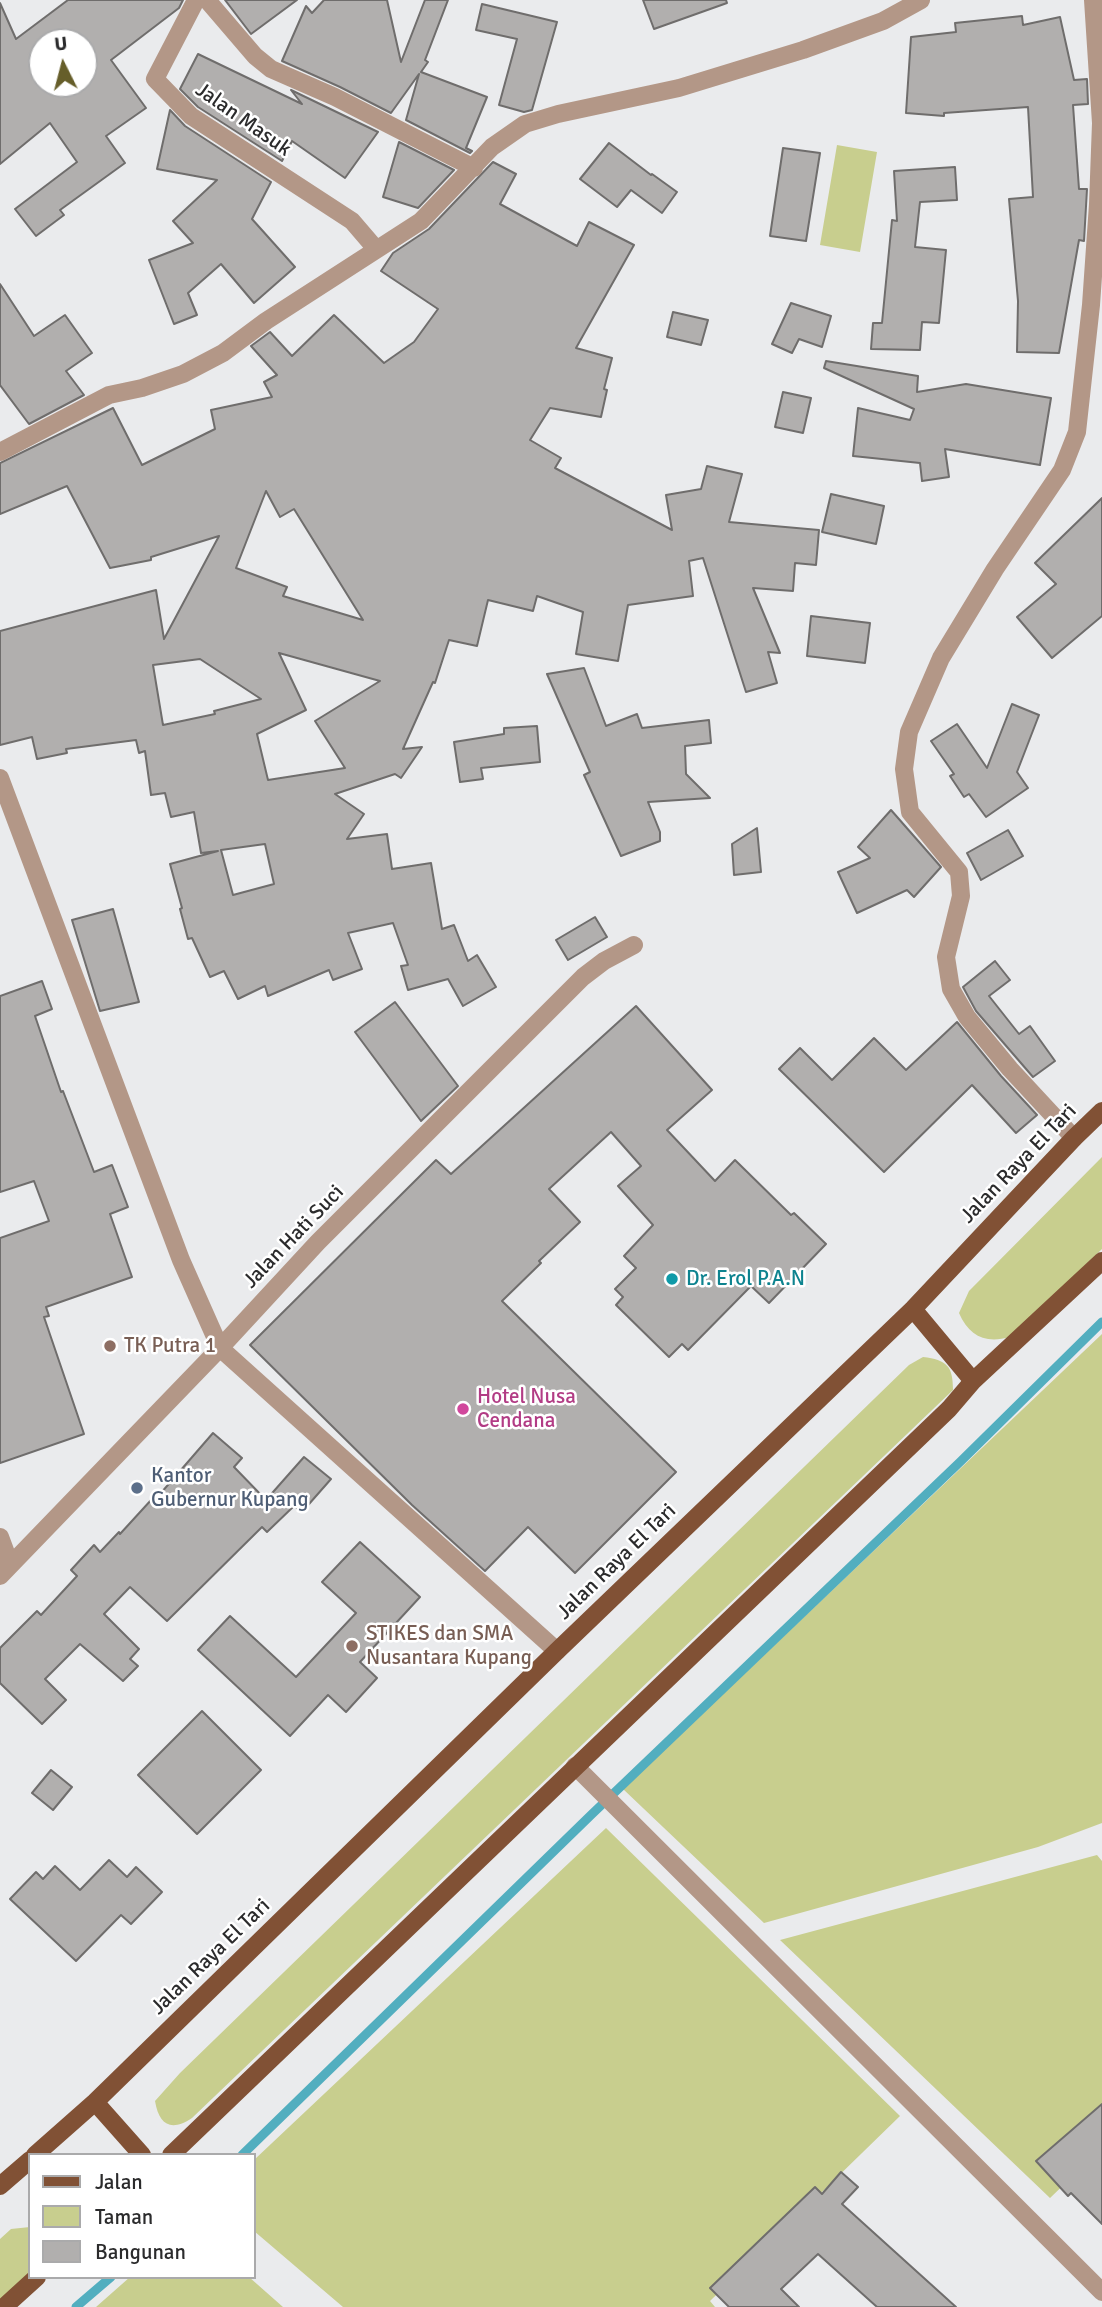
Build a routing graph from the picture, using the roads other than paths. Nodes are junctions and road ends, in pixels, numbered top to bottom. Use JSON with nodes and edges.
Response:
{"nodes":[{"id":1,"x":196,"y":0,"type":"edge"},
{"id":2,"x":207,"y":0,"type":"edge"},
{"id":3,"x":921,"y":0,"type":"edge"},
{"id":4,"x":1093,"y":0,"type":"edge"},
{"id":5,"x":474,"y":168,"type":"junction"},
{"id":6,"x":376,"y":249,"type":"junction"},
{"id":7,"x":0,"y":453,"type":"edge"},
{"id":8,"x":0,"y":778,"type":"edge"},
{"id":9,"x":634,"y":945,"type":"dead end"},
{"id":10,"x":1102,"y":1111,"type":"edge"},
{"id":11,"x":1074,"y":1138,"type":"junction"},
{"id":12,"x":1102,"y":1261,"type":"edge"},
{"id":13,"x":913,"y":1309,"type":"junction"},
{"id":14,"x":220,"y":1348,"type":"junction"},
{"id":15,"x":973,"y":1381,"type":"junction"},
{"id":16,"x":0,"y":1537,"type":"edge"},
{"id":17,"x":5,"y":1570,"type":"edge"},
{"id":18,"x":557,"y":1651,"type":"junction"},
{"id":19,"x":575,"y":1766,"type":"junction"},
{"id":20,"x":95,"y":2102,"type":"junction"},
{"id":21,"x":37,"y":2153,"type":"edge"},
{"id":22,"x":140,"y":2153,"type":"edge"},
{"id":23,"x":173,"y":2153,"type":"edge"},
{"id":24,"x":28,"y":2162,"type":"edge"},
{"id":25,"x":0,"y":2186,"type":"edge"},
{"id":26,"x":35,"y":2279,"type":"edge"},
{"id":27,"x":1102,"y":2292,"type":"edge"},
{"id":28,"x":4,"y":2307,"type":"edge"}],
"edges":[{"from":1,"to":6,"type":"street","name":"Jalan Masuk"},
{"from":2,"to":5,"type":"street"},
{"from":3,"to":5,"type":"street"},
{"from":4,"to":11,"type":"street"},
{"from":5,"to":6,"type":"street"},
{"from":6,"to":7,"type":"street"},
{"from":8,"to":14,"type":"street"},
{"from":9,"to":14,"type":"street","name":"Jalan Hati Suci"},
{"from":10,"to":11,"type":"main road","name":"Jalan Raya El Tari"},
{"from":11,"to":13,"type":"main road","name":"Jalan Raya El Tari"},
{"from":12,"to":15,"type":"main road"},
{"from":13,"to":15,"type":"main road"},
{"from":13,"to":18,"type":"main road","name":"Jalan Raya El Tari"},
{"from":14,"to":17,"type":"street","name":"Jalan Hati Suci"},
{"from":14,"to":18,"type":"street"},
{"from":15,"to":19,"type":"main road"},
{"from":16,"to":17,"type":"street"},
{"from":18,"to":20,"type":"main road","name":"Jalan Raya El Tari"},
{"from":19,"to":23,"type":"main road"},
{"from":19,"to":27,"type":"street"},
{"from":20,"to":21,"type":"main road","name":"Jalan Raya El Tari"},
{"from":20,"to":22,"type":"main road"},
{"from":24,"to":25,"type":"main road"},
{"from":26,"to":28,"type":"main road"}]}
